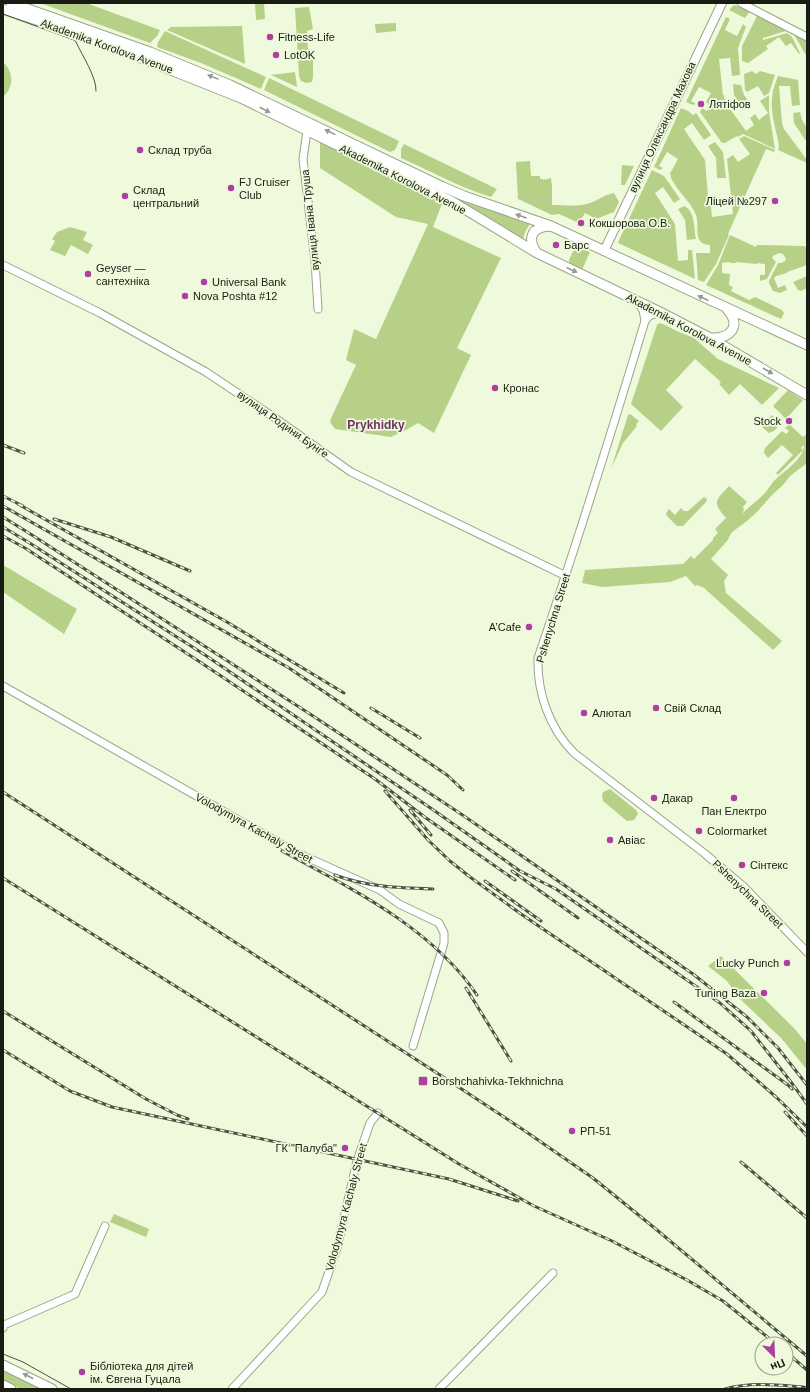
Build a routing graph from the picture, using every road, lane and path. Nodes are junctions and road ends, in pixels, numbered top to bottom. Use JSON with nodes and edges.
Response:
{"nodes":[{"id":1,"x":12,"y":3,"type":"edge"},
{"id":2,"x":722,"y":3,"type":"edge"},
{"id":3,"x":741,"y":3,"type":"edge"},
{"id":4,"x":3,"y":9,"type":"edge"},
{"id":5,"x":807,"y":37,"type":"edge"},
{"id":6,"x":307,"y":131,"type":"junction"},
{"id":7,"x":551,"y":226,"type":"junction"},
{"id":8,"x":604,"y":252,"type":"junction"},
{"id":9,"x":536,"y":253,"type":"junction"},
{"id":10,"x":3,"y":265,"type":"edge"},
{"id":11,"x":636,"y":300,"type":"junction"},
{"id":12,"x":318,"y":309,"type":"dead end"},
{"id":13,"x":726,"y":309,"type":"junction"},
{"id":14,"x":660,"y":312,"type":"junction"},
{"id":15,"x":645,"y":321,"type":"junction"},
{"id":16,"x":710,"y":338,"type":"junction"},
{"id":17,"x":807,"y":345,"type":"edge"},
{"id":18,"x":807,"y":395,"type":"edge"},
{"id":19,"x":566,"y":576,"type":"junction"},
{"id":20,"x":3,"y":686,"type":"edge"},
{"id":21,"x":807,"y":952,"type":"edge"},
{"id":22,"x":413,"y":1046,"type":"dead end"},
{"id":23,"x":378,"y":1113,"type":"dead end"},
{"id":24,"x":105,"y":1226,"type":"dead end"},
{"id":25,"x":553,"y":1273,"type":"dead end"},
{"id":26,"x":3,"y":1326,"type":"edge"},
{"id":27,"x":3,"y":1365,"type":"edge"},
{"id":28,"x":3,"y":1385,"type":"edge"},
{"id":29,"x":11,"y":1389,"type":"edge"},
{"id":30,"x":52,"y":1389,"type":"edge"},
{"id":31,"x":232,"y":1389,"type":"edge"},
{"id":32,"x":439,"y":1389,"type":"edge"}],
"edges":[{"from":7,"to":1,"type":"main road","name":"Akademika Korolova Avenue","one_way":true},
{"from":2,"to":8,"type":"street","name":"вулиця Олександра Махова"},
{"from":3,"to":5,"type":"street"},
{"from":4,"to":6,"type":"main road","name":"Akademika Korolova Avenue","one_way":true},
{"from":6,"to":9,"type":"main road","name":"Akademika Korolova Avenue"},
{"from":6,"to":12,"type":"street","name":"вулиця Івана Труша"},
{"from":7,"to":8,"type":"main road","name":"Akademika Korolova Avenue"},
{"from":7,"to":9,"type":"main road"},
{"from":13,"to":8,"type":"main road","name":"Akademika Korolova Avenue","one_way":true},
{"from":9,"to":11,"type":"main road","name":"Akademika Korolova Avenue","one_way":true},
{"from":10,"to":19,"type":"street","name":"вулиця Родини Бунґе"},
{"from":11,"to":14,"type":"main road","name":"Akademika Korolova Avenue"},
{"from":11,"to":15,"type":"street"},
{"from":13,"to":16,"type":"main road"},
{"from":13,"to":17,"type":"main road","name":"Akademika Korolova Avenue"},
{"from":14,"to":15,"type":"street"},
{"from":14,"to":16,"type":"main road","name":"Akademika Korolova Avenue"},
{"from":15,"to":19,"type":"street","name":"Pshenychna Street"},
{"from":16,"to":18,"type":"main road","name":"Akademika Korolova Avenue","one_way":true},
{"from":19,"to":21,"type":"street","name":"Pshenychna Street"},
{"from":20,"to":22,"type":"street","name":"Volodymyra Kachaly Street"},
{"from":23,"to":31,"type":"street","name":"Volodymyra Kachaly Street"},
{"from":24,"to":26,"type":"street"},
{"from":25,"to":32,"type":"street"},
{"from":30,"to":27,"type":"main road","one_way":true},
{"from":28,"to":29,"type":"main road"}]}
